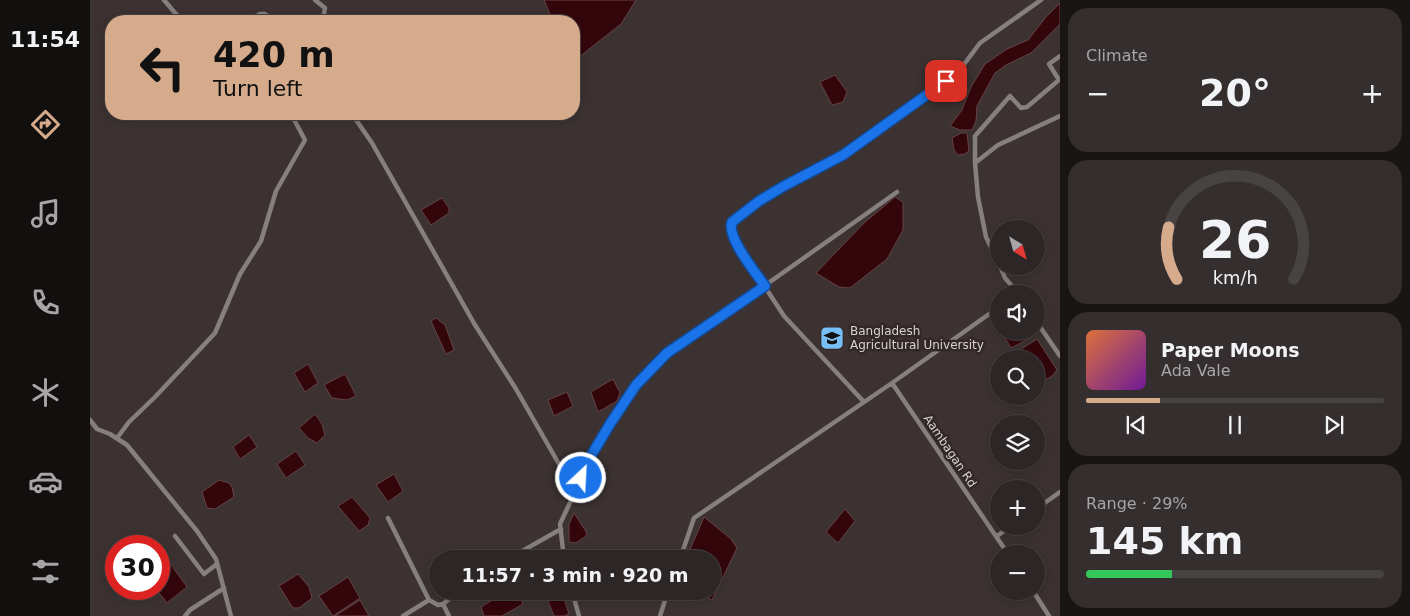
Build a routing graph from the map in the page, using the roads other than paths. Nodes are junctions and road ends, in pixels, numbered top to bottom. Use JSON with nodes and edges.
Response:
{"nodes":[{"id":1,"x":164,"y":0,"type":"edge"},
{"id":2,"x":316,"y":0,"type":"edge"},
{"id":3,"x":1041,"y":0,"type":"edge"},
{"id":4,"x":177,"y":15,"type":"edge"},
{"id":5,"x":323,"y":15,"type":"edge"},
{"id":6,"x":1060,"y":56,"type":"edge"},
{"id":7,"x":1060,"y":116,"type":"edge"},
{"id":8,"x":294,"y":120,"type":"edge"},
{"id":9,"x":356,"y":120,"type":"edge"},
{"id":10,"x":975,"y":163,"type":"junction"},
{"id":11,"x":897,"y":192,"type":"dead end"},
{"id":12,"x":990,"y":246,"type":"edge"},
{"id":13,"x":1004,"y":275,"type":"edge"},
{"id":14,"x":1011,"y":285,"type":"edge"},
{"id":15,"x":765,"y":286,"type":"junction"},
{"id":16,"x":990,"y":313,"type":"edge"},
{"id":17,"x":1045,"y":334,"type":"edge"},
{"id":18,"x":1060,"y":356,"type":"edge"},
{"id":19,"x":892,"y":383,"type":"junction"},
{"id":20,"x":864,"y":402,"type":"junction"},
{"id":21,"x":90,"y":420,"type":"edge"},
{"id":22,"x":117,"y":438,"type":"junction"},
{"id":23,"x":575,"y":492,"type":"junction"},
{"id":24,"x":1060,"y":492,"type":"edge"},
{"id":25,"x":1045,"y":502,"type":"edge"},
{"id":26,"x":388,"y":518,"type":"dead end"},
{"id":27,"x":561,"y":529,"type":"junction"},
{"id":28,"x":175,"y":536,"type":"dead end"},
{"id":29,"x":997,"y":536,"type":"joint"},
{"id":30,"x":1002,"y":545,"type":"edge"},
{"id":31,"x":522,"y":550,"type":"edge"},
{"id":32,"x":563,"y":550,"type":"edge"},
{"id":33,"x":683,"y":550,"type":"edge"},
{"id":34,"x":217,"y":564,"type":"junction"},
{"id":35,"x":224,"y":588,"type":"junction"},
{"id":36,"x":429,"y":598,"type":"edge"},
{"id":37,"x":430,"y":600,"type":"joint"},
{"id":38,"x":447,"y":600,"type":"edge"},
{"id":39,"x":575,"y":600,"type":"edge"},
{"id":40,"x":665,"y":600,"type":"edge"},
{"id":41,"x":1039,"y":600,"type":"edge"},
{"id":42,"x":442,"y":604,"type":"junction"},
{"id":43,"x":185,"y":616,"type":"edge"},
{"id":44,"x":231,"y":616,"type":"edge"},
{"id":45,"x":403,"y":616,"type":"edge"},
{"id":46,"x":449,"y":616,"type":"edge"},
{"id":47,"x":579,"y":616,"type":"edge"},
{"id":48,"x":660,"y":616,"type":"edge"},
{"id":49,"x":1049,"y":616,"type":"edge"}],
"edges":[{"from":1,"to":4,"type":"street"},
{"from":2,"to":5,"type":"street"},
{"from":3,"to":15,"type":"street"},
{"from":6,"to":10,"type":"street"},
{"from":7,"to":10,"type":"street"},
{"from":8,"to":22,"type":"street"},
{"from":9,"to":23,"type":"street"},
{"from":10,"to":12,"type":"street"},
{"from":11,"to":15,"type":"street"},
{"from":13,"to":14,"type":"street"},
{"from":15,"to":20,"type":"street"},
{"from":15,"to":23,"type":"street"},
{"from":16,"to":19,"type":"street"},
{"from":17,"to":18,"type":"street"},
{"from":19,"to":20,"type":"street"},
{"from":19,"to":29,"type":"street","name":"Aambagan Rd"},
{"from":20,"to":33,"type":"street"},
{"from":21,"to":22,"type":"street"},
{"from":22,"to":34,"type":"street"},
{"from":23,"to":27,"type":"street"},
{"from":24,"to":25,"type":"street"},
{"from":26,"to":36,"type":"street"},
{"from":27,"to":31,"type":"street"},
{"from":27,"to":32,"type":"street"},
{"from":28,"to":34,"type":"street"},
{"from":29,"to":30,"type":"street","name":"Aambagan Rd"},
{"from":34,"to":35,"type":"street"},
{"from":35,"to":43,"type":"street"},
{"from":35,"to":44,"type":"street"},
{"from":37,"to":42,"type":"street"},
{"from":37,"to":45,"type":"street"},
{"from":38,"to":42,"type":"street"},
{"from":39,"to":47,"type":"street"},
{"from":40,"to":48,"type":"street"},
{"from":41,"to":49,"type":"street"},
{"from":42,"to":46,"type":"street"}]}
